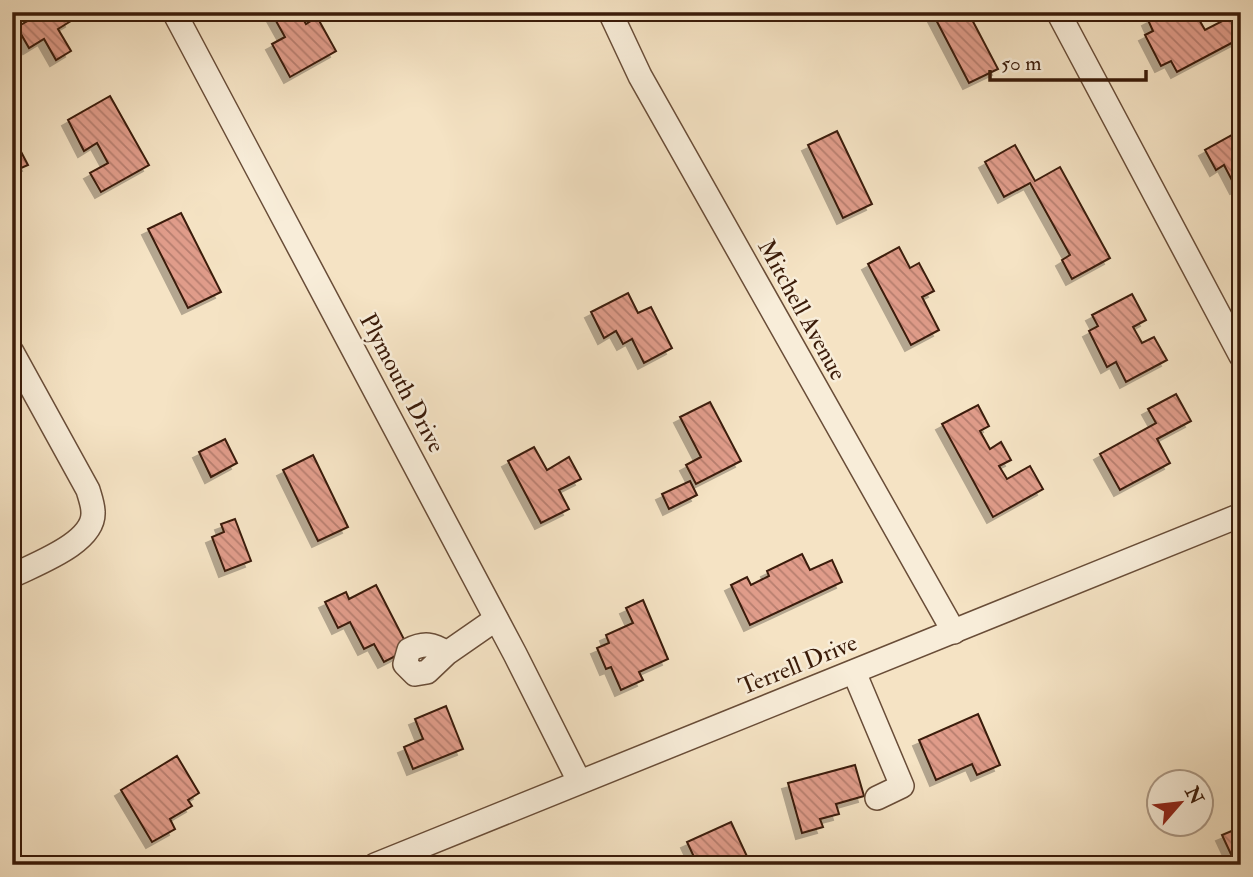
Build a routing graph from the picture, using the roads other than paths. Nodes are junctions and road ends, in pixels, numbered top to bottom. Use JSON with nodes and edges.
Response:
{"nodes":[{"id":1,"x":174,"y":12,"type":"edge"},
{"id":2,"x":610,"y":12,"type":"edge"},
{"id":3,"x":1058,"y":12,"type":"edge"},
{"id":4,"x":12,"y":352,"type":"edge"},
{"id":5,"x":1241,"y":356,"type":"edge"},
{"id":6,"x":1241,"y":516,"type":"edge"},
{"id":7,"x":12,"y":576,"type":"edge"},
{"id":8,"x":496,"y":619,"type":"junction"},
{"id":9,"x":954,"y":632,"type":"junction"},
{"id":10,"x":447,"y":653,"type":"dead end"},
{"id":11,"x":854,"y":672,"type":"junction"},
{"id":12,"x":579,"y":780,"type":"junction"},
{"id":13,"x":877,"y":798,"type":"dead end"},
{"id":14,"x":375,"y":865,"type":"edge"}],
"edges":[{"from":1,"to":8,"type":"street","name":"Plymouth Drive"},
{"from":2,"to":9,"type":"street","name":"Mitchell Avenue"},
{"from":3,"to":5,"type":"street"},
{"from":4,"to":7,"type":"street"},
{"from":6,"to":9,"type":"street","name":"Terrell Drive"},
{"from":8,"to":10,"type":"street"},
{"from":8,"to":12,"type":"street","name":"Plymouth Drive"},
{"from":9,"to":11,"type":"street","name":"Terrell Drive"},
{"from":11,"to":12,"type":"street","name":"Terrell Drive"},
{"from":11,"to":13,"type":"street"},
{"from":12,"to":14,"type":"street","name":"Terrell Drive"}]}
